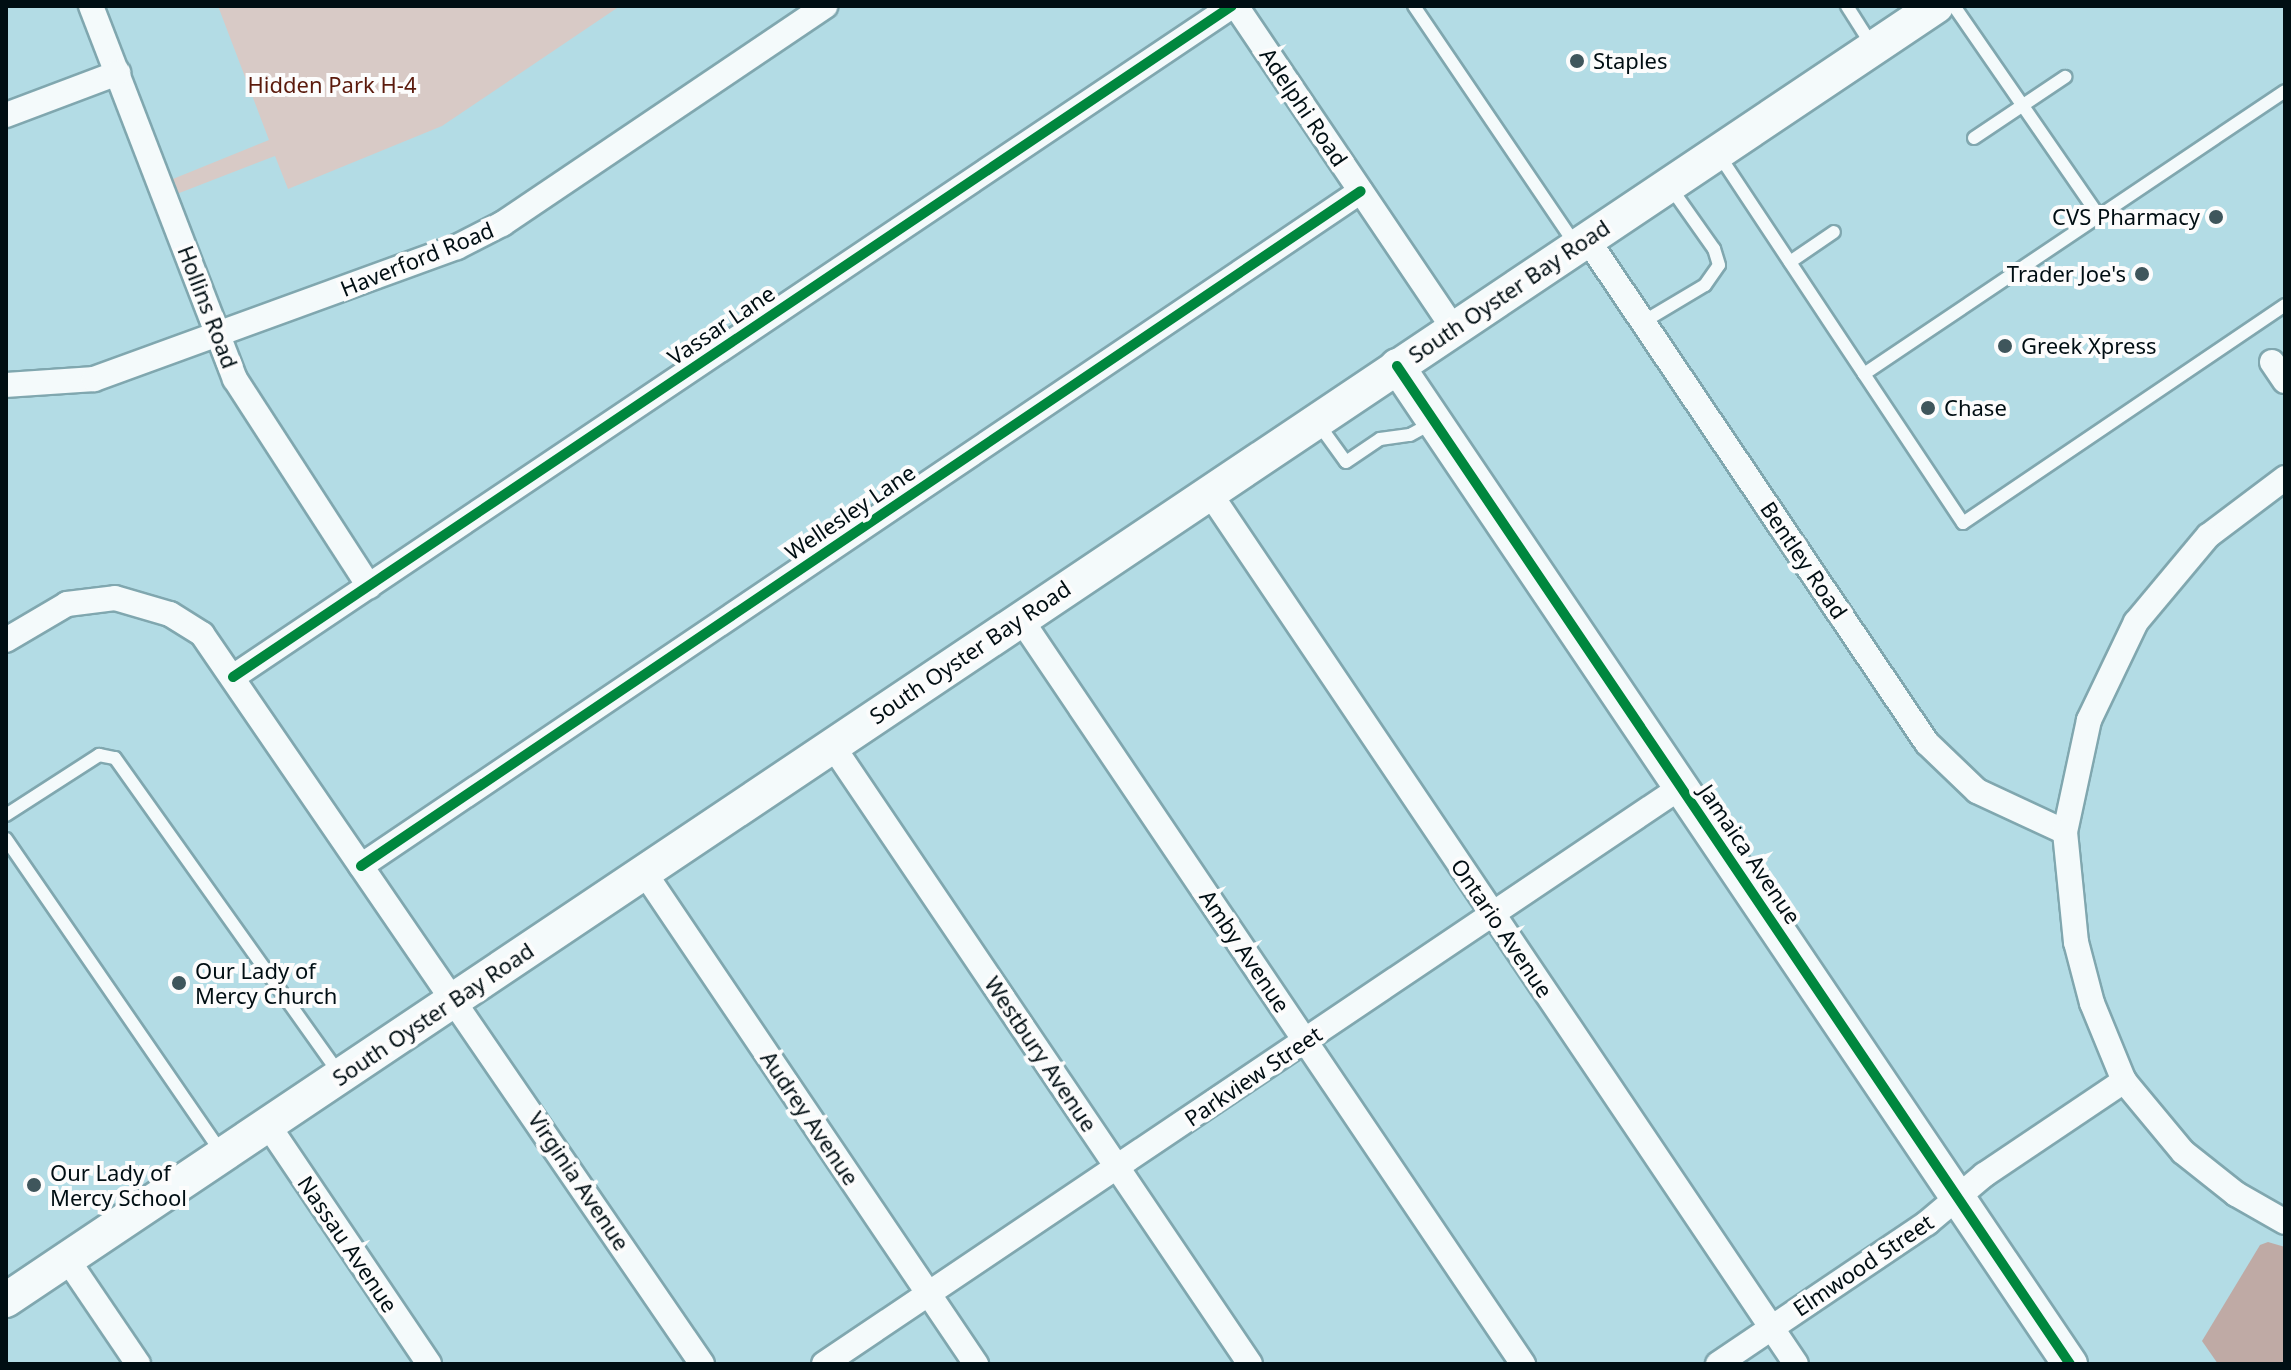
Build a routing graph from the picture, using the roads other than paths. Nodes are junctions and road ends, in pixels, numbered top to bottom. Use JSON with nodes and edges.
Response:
{"nodes":[{"id":1,"x":91,"y":6,"type":"edge"},
{"id":2,"x":825,"y":6,"type":"edge"},
{"id":3,"x":1234,"y":6,"type":"edge"},
{"id":4,"x":1414,"y":6,"type":"edge"},
{"id":5,"x":1847,"y":6,"type":"edge"},
{"id":6,"x":1936,"y":6,"type":"edge"},
{"id":7,"x":1954,"y":6,"type":"edge"},
{"id":8,"x":1874,"y":48,"type":"junction"},
{"id":9,"x":118,"y":73,"type":"junction"},
{"id":10,"x":2065,"y":77,"type":"dead end"},
{"id":11,"x":2285,"y":91,"type":"edge"},
{"id":12,"x":2023,"y":105,"type":"junction"},
{"id":13,"x":6,"y":115,"type":"edge"},
{"id":14,"x":1974,"y":138,"type":"dead end"},
{"id":15,"x":1717,"y":152,"type":"junction"},
{"id":16,"x":1668,"y":185,"type":"junction"},
{"id":17,"x":1361,"y":191,"type":"junction"},
{"id":18,"x":2099,"y":216,"type":"junction"},
{"id":19,"x":1834,"y":232,"type":"dead end"},
{"id":20,"x":1582,"y":242,"type":"junction"},
{"id":21,"x":1790,"y":262,"type":"junction"},
{"id":22,"x":2285,"y":305,"type":"edge"},
{"id":23,"x":1643,"y":322,"type":"junction"},
{"id":24,"x":1453,"y":328,"type":"junction"},
{"id":25,"x":219,"y":336,"type":"junction"},
{"id":26,"x":1397,"y":366,"type":"junction"},
{"id":27,"x":1864,"y":374,"type":"junction"},
{"id":28,"x":6,"y":385,"type":"edge"},
{"id":29,"x":1316,"y":420,"type":"junction"},
{"id":30,"x":1434,"y":422,"type":"junction"},
{"id":31,"x":2285,"y":478,"type":"edge"},
{"id":32,"x":1209,"y":492,"type":"junction"},
{"id":33,"x":369,"y":586,"type":"junction"},
{"id":34,"x":1020,"y":618,"type":"junction"},
{"id":35,"x":6,"y":640,"type":"edge"},
{"id":36,"x":233,"y":677,"type":"junction"},
{"id":37,"x":832,"y":745,"type":"junction"},
{"id":38,"x":1681,"y":787,"type":"junction"},
{"id":39,"x":6,"y":815,"type":"edge"},
{"id":40,"x":2065,"y":832,"type":"junction"},
{"id":41,"x":6,"y":839,"type":"edge"},
{"id":42,"x":361,"y":866,"type":"junction"},
{"id":43,"x":644,"y":872,"type":"junction"},
{"id":44,"x":1493,"y":914,"type":"junction"},
{"id":45,"x":453,"y":999,"type":"junction"},
{"id":46,"x":1305,"y":1041,"type":"junction"},
{"id":47,"x":341,"y":1075,"type":"junction"},
{"id":48,"x":2124,"y":1081,"type":"junction"},
{"id":49,"x":268,"y":1125,"type":"junction"},
{"id":50,"x":223,"y":1154,"type":"junction"},
{"id":51,"x":1117,"y":1167,"type":"junction"},
{"id":52,"x":1958,"y":1198,"type":"junction"},
{"id":53,"x":2285,"y":1222,"type":"edge"},
{"id":54,"x":67,"y":1259,"type":"junction"},
{"id":55,"x":929,"y":1294,"type":"junction"},
{"id":56,"x":6,"y":1300,"type":"edge"},
{"id":57,"x":1772,"y":1328,"type":"junction"},
{"id":58,"x":138,"y":1364,"type":"edge"},
{"id":59,"x":429,"y":1364,"type":"edge"},
{"id":60,"x":702,"y":1364,"type":"edge"},
{"id":61,"x":824,"y":1364,"type":"edge"},
{"id":62,"x":976,"y":1364,"type":"edge"},
{"id":63,"x":1250,"y":1364,"type":"edge"},
{"id":64,"x":1523,"y":1364,"type":"edge"},
{"id":65,"x":1718,"y":1364,"type":"edge"},
{"id":66,"x":1796,"y":1364,"type":"edge"},
{"id":67,"x":2070,"y":1364,"type":"edge"}],
"edges":[{"from":1,"to":9,"type":"street","name":"Hollins Road"},
{"from":2,"to":25,"type":"street","name":"Haverford Road"},
{"from":3,"to":17,"type":"street","name":"Adelphi Road"},
{"from":3,"to":33,"type":"street","name":"Vassar Lane"},
{"from":4,"to":20,"type":"lane"},
{"from":5,"to":8,"type":"lane"},
{"from":6,"to":8,"type":"main road","name":"South Oyster Bay Road"},
{"from":7,"to":12,"type":"lane"},
{"from":8,"to":15,"type":"main road","name":"South Oyster Bay Road"},
{"from":9,"to":13,"type":"street"},
{"from":9,"to":25,"type":"street","name":"Hollins Road"},
{"from":10,"to":12,"type":"lane"},
{"from":11,"to":18,"type":"lane"},
{"from":12,"to":14,"type":"lane"},
{"from":12,"to":18,"type":"lane"},
{"from":15,"to":16,"type":"main road","name":"South Oyster Bay Road"},
{"from":15,"to":21,"type":"lane"},
{"from":16,"to":20,"type":"main road","name":"South Oyster Bay Road"},
{"from":16,"to":23,"type":"lane"},
{"from":17,"to":24,"type":"street","name":"Adelphi Road"},
{"from":17,"to":42,"type":"street","name":"Wellesley Lane"},
{"from":18,"to":27,"type":"lane"},
{"from":19,"to":21,"type":"lane"},
{"from":20,"to":23,"type":"street","name":"Bentley Road"},
{"from":20,"to":24,"type":"main road","name":"South Oyster Bay Road"},
{"from":21,"to":27,"type":"lane"},
{"from":22,"to":27,"type":"lane"},
{"from":23,"to":40,"type":"street","name":"Bentley Road"},
{"from":24,"to":26,"type":"main road","name":"South Oyster Bay Road"},
{"from":25,"to":28,"type":"street","name":"Haverford Road"},
{"from":25,"to":33,"type":"street","name":"Hollins Road"},
{"from":26,"to":29,"type":"main road","name":"South Oyster Bay Road"},
{"from":26,"to":30,"type":"main road","name":"Jamaica Avenue"},
{"from":29,"to":30,"type":"lane"},
{"from":29,"to":32,"type":"main road","name":"South Oyster Bay Road"},
{"from":30,"to":38,"type":"main road","name":"Jamaica Avenue"},
{"from":31,"to":40,"type":"street"},
{"from":32,"to":34,"type":"main road","name":"South Oyster Bay Road"},
{"from":32,"to":44,"type":"street","name":"Ontario Avenue"},
{"from":33,"to":36,"type":"street","name":"Vassar Lane"},
{"from":34,"to":37,"type":"main road","name":"South Oyster Bay Road"},
{"from":34,"to":46,"type":"street","name":"Amby Avenue"},
{"from":35,"to":36,"type":"street","name":"Virginia Avenue"},
{"from":36,"to":42,"type":"street","name":"Virginia Avenue"},
{"from":37,"to":43,"type":"main road","name":"South Oyster Bay Road"},
{"from":37,"to":51,"type":"street","name":"Westbury Avenue"},
{"from":38,"to":44,"type":"street","name":"Parkview Street"},
{"from":38,"to":52,"type":"main road","name":"Jamaica Avenue"},
{"from":39,"to":47,"type":"lane"},
{"from":40,"to":48,"type":"street"},
{"from":41,"to":50,"type":"lane"},
{"from":42,"to":45,"type":"street","name":"Virginia Avenue"},
{"from":43,"to":45,"type":"main road","name":"South Oyster Bay Road"},
{"from":43,"to":55,"type":"street","name":"Audrey Avenue"},
{"from":44,"to":46,"type":"street","name":"Parkview Street"},
{"from":44,"to":57,"type":"street","name":"Ontario Avenue"},
{"from":45,"to":47,"type":"main road","name":"South Oyster Bay Road"},
{"from":45,"to":60,"type":"street","name":"Virginia Avenue"},
{"from":46,"to":51,"type":"street","name":"Parkview Street"},
{"from":46,"to":64,"type":"street","name":"Amby Avenue"},
{"from":47,"to":49,"type":"main road","name":"South Oyster Bay Road"},
{"from":48,"to":52,"type":"street","name":"Elmwood Street"},
{"from":48,"to":53,"type":"street"},
{"from":49,"to":50,"type":"main road","name":"South Oyster Bay Road"},
{"from":49,"to":59,"type":"street","name":"Nassau Avenue"},
{"from":50,"to":54,"type":"main road","name":"South Oyster Bay Road"},
{"from":51,"to":55,"type":"street","name":"Parkview Street"},
{"from":51,"to":63,"type":"street","name":"Westbury Avenue"},
{"from":52,"to":57,"type":"street","name":"Elmwood Street"},
{"from":52,"to":67,"type":"main road","name":"Jamaica Avenue"},
{"from":54,"to":56,"type":"main road","name":"South Oyster Bay Road"},
{"from":54,"to":58,"type":"street"},
{"from":55,"to":61,"type":"street","name":"Parkview Street"},
{"from":55,"to":62,"type":"street","name":"Audrey Avenue"},
{"from":57,"to":65,"type":"street","name":"Elmwood Street"},
{"from":57,"to":66,"type":"street","name":"Ontario Avenue"}]}
